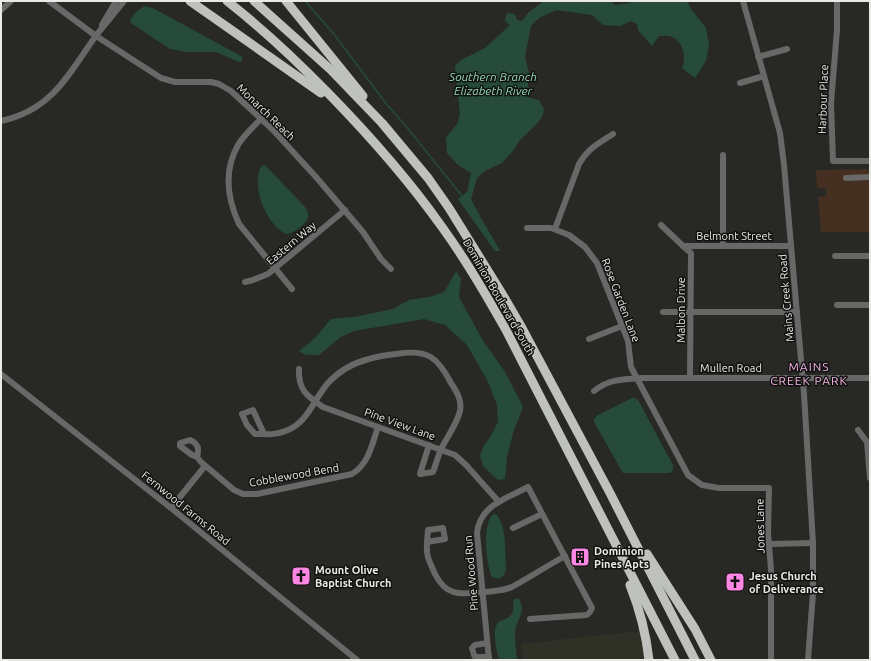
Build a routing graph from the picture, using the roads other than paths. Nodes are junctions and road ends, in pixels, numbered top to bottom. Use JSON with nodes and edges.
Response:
{"nodes":[{"id":1,"x":12,"y":1,"type":"edge"},
{"id":2,"x":49,"y":1,"type":"edge"},
{"id":3,"x":116,"y":1,"type":"edge"},
{"id":4,"x":124,"y":1,"type":"edge"},
{"id":5,"x":190,"y":1,"type":"edge"},
{"id":6,"x":227,"y":1,"type":"edge"},
{"id":7,"x":254,"y":1,"type":"edge"},
{"id":8,"x":286,"y":1,"type":"edge"},
{"id":9,"x":743,"y":1,"type":"edge"},
{"id":10,"x":836,"y":1,"type":"edge"},
{"id":11,"x":1,"y":10,"type":"edge"},
{"id":12,"x":96,"y":36,"type":"junction"},
{"id":13,"x":787,"y":49,"type":"dead end"},
{"id":14,"x":758,"y":58,"type":"junction"},
{"id":15,"x":764,"y":76,"type":"junction"},
{"id":16,"x":740,"y":83,"type":"dead end"},
{"id":17,"x":343,"y":109,"type":"junction"},
{"id":18,"x":261,"y":119,"type":"junction"},
{"id":19,"x":1,"y":121,"type":"edge"},
{"id":20,"x":382,"y":123,"type":"junction"},
{"id":21,"x":613,"y":134,"type":"dead end"},
{"id":22,"x":723,"y":155,"type":"dead end"},
{"id":23,"x":870,"y":161,"type":"edge"},
{"id":24,"x":870,"y":177,"type":"edge"},
{"id":25,"x":846,"y":178,"type":"dead end"},
{"id":26,"x":345,"y":210,"type":"junction"},
{"id":27,"x":661,"y":225,"type":"dead end"},
{"id":28,"x":527,"y":228,"type":"dead end"},
{"id":29,"x":555,"y":229,"type":"junction"},
{"id":30,"x":683,"y":246,"type":"junction"},
{"id":31,"x":723,"y":246,"type":"junction"},
{"id":32,"x":791,"y":246,"type":"junction"},
{"id":33,"x":836,"y":256,"type":"dead end"},
{"id":34,"x":870,"y":256,"type":"edge"},
{"id":35,"x":275,"y":269,"type":"junction"},
{"id":36,"x":391,"y":269,"type":"dead end"},
{"id":37,"x":245,"y":282,"type":"dead end"},
{"id":38,"x":292,"y":289,"type":"dead end"},
{"id":39,"x":836,"y":305,"type":"dead end"},
{"id":40,"x":870,"y":305,"type":"edge"},
{"id":41,"x":663,"y":312,"type":"dead end"},
{"id":42,"x":691,"y":312,"type":"junction"},
{"id":43,"x":797,"y":312,"type":"junction"},
{"id":44,"x":622,"y":326,"type":"junction"},
{"id":45,"x":589,"y":339,"type":"dead end"},
{"id":46,"x":299,"y":369,"type":"dead end"},
{"id":47,"x":1,"y":374,"type":"edge"},
{"id":48,"x":635,"y":378,"type":"junction"},
{"id":49,"x":690,"y":378,"type":"junction"},
{"id":50,"x":803,"y":378,"type":"junction"},
{"id":51,"x":870,"y":378,"type":"edge"},
{"id":52,"x":594,"y":391,"type":"dead end"},
{"id":53,"x":315,"y":402,"type":"junction"},
{"id":54,"x":378,"y":427,"type":"junction"},
{"id":55,"x":858,"y":430,"type":"dead end"},
{"id":56,"x":264,"y":434,"type":"dead end"},
{"id":57,"x":429,"y":445,"type":"junction"},
{"id":58,"x":869,"y":446,"type":"edge"},
{"id":59,"x":441,"y":449,"type":"junction"},
{"id":60,"x":197,"y":457,"type":"dead end"},
{"id":61,"x":205,"y":466,"type":"junction"},
{"id":62,"x":870,"y":478,"type":"edge"},
{"id":63,"x":769,"y":488,"type":"joint"},
{"id":64,"x":610,"y":492,"type":"junction"},
{"id":65,"x":499,"y":502,"type":"junction"},
{"id":66,"x":171,"y":508,"type":"junction"},
{"id":67,"x":542,"y":514,"type":"junction"},
{"id":68,"x":513,"y":528,"type":"dead end"},
{"id":69,"x":427,"y":542,"type":"dead end"},
{"id":70,"x":813,"y":542,"type":"junction"},
{"id":71,"x":614,"y":543,"type":"junction"},
{"id":72,"x":769,"y":544,"type":"junction"},
{"id":73,"x":565,"y":556,"type":"junction"},
{"id":74,"x":482,"y":592,"type":"junction"},
{"id":75,"x":530,"y":619,"type":"dead end"},
{"id":76,"x":487,"y":643,"type":"junction"},
{"id":77,"x":489,"y":658,"type":"edge"},
{"id":78,"x":357,"y":660,"type":"edge"},
{"id":79,"x":649,"y":660,"type":"edge"},
{"id":80,"x":675,"y":660,"type":"edge"},
{"id":81,"x":695,"y":660,"type":"edge"},
{"id":82,"x":712,"y":660,"type":"edge"},
{"id":83,"x":771,"y":660,"type":"edge"},
{"id":84,"x":808,"y":660,"type":"edge"}],
"edges":[{"from":1,"to":11,"type":"street"},
{"from":2,"to":12,"type":"street","name":"Monarch Reach"},
{"from":3,"to":12,"type":"street"},
{"from":4,"to":12,"type":"street"},
{"from":5,"to":17,"type":"highway"},
{"from":6,"to":17,"type":"highway","name":"Dominion Boulevard South"},
{"from":7,"to":20,"type":"highway","name":"Dominion Boulevard South"},
{"from":8,"to":20,"type":"highway"},
{"from":9,"to":14,"type":"street","name":"Mains Creek Road"},
{"from":10,"to":23,"type":"street","name":"Harbour Place"},
{"from":12,"to":18,"type":"street","name":"Monarch Reach"},
{"from":12,"to":19,"type":"street"},
{"from":13,"to":14,"type":"street"},
{"from":14,"to":15,"type":"street","name":"Mains Creek Road"},
{"from":15,"to":16,"type":"street"},
{"from":15,"to":32,"type":"street","name":"Mains Creek Road"},
{"from":17,"to":71,"type":"highway","name":"Dominion Boulevard South"},
{"from":18,"to":26,"type":"street","name":"Monarch Reach"},
{"from":18,"to":35,"type":"street"},
{"from":20,"to":64,"type":"highway","name":"Dominion Boulevard South"},
{"from":21,"to":29,"type":"street"},
{"from":22,"to":31,"type":"street"},
{"from":24,"to":25,"type":"street"},
{"from":26,"to":35,"type":"street","name":"Eastern Way"},
{"from":26,"to":36,"type":"street","name":"Monarch Reach"},
{"from":27,"to":30,"type":"street","name":"Belmont Street"},
{"from":28,"to":29,"type":"street","name":"Rose Garden Lane"},
{"from":29,"to":44,"type":"street","name":"Rose Garden Lane"},
{"from":30,"to":31,"type":"street","name":"Belmont Street"},
{"from":30,"to":42,"type":"street","name":"Malbon Drive"},
{"from":31,"to":32,"type":"street","name":"Belmont Street"},
{"from":32,"to":43,"type":"street","name":"Mains Creek Road"},
{"from":33,"to":34,"type":"street"},
{"from":35,"to":37,"type":"street","name":"Eastern Way"},
{"from":35,"to":38,"type":"street"},
{"from":39,"to":40,"type":"street"},
{"from":41,"to":42,"type":"street"},
{"from":42,"to":43,"type":"street"},
{"from":42,"to":49,"type":"street","name":"Malbon Drive"},
{"from":43,"to":50,"type":"street","name":"Mains Creek Road"},
{"from":44,"to":45,"type":"street"},
{"from":44,"to":48,"type":"street","name":"Rose Garden Lane"},
{"from":46,"to":53,"type":"street","name":"Pine View Lane"},
{"from":47,"to":66,"type":"street","name":"Fernwood Farms Road"},
{"from":48,"to":49,"type":"street","name":"Mullen Road"},
{"from":48,"to":52,"type":"street","name":"Mullen Road"},
{"from":48,"to":63,"type":"street","name":"Rose Garden Lane"},
{"from":49,"to":50,"type":"street","name":"Mullen Road"},
{"from":50,"to":51,"type":"street","name":"Mullen Road"},
{"from":50,"to":70,"type":"street","name":"Mains Creek Road"},
{"from":53,"to":54,"type":"street","name":"Pine View Lane"},
{"from":53,"to":56,"type":"street"},
{"from":53,"to":59,"type":"street"},
{"from":54,"to":57,"type":"street","name":"Pine View Lane"},
{"from":54,"to":61,"type":"street","name":"Cobblewood Bend"},
{"from":55,"to":58,"type":"street"},
{"from":57,"to":59,"type":"street","name":"Pine View Lane"},
{"from":57,"to":59,"type":"street"},
{"from":58,"to":62,"type":"street"},
{"from":59,"to":65,"type":"street","name":"Pine View Lane"},
{"from":60,"to":61,"type":"street","name":"Cobblewood Bend"},
{"from":61,"to":66,"type":"street"},
{"from":63,"to":72,"type":"street","name":"Jones Lane"},
{"from":64,"to":81,"type":"highway","name":"Dominion Boulevard South"},
{"from":64,"to":82,"type":"highway"},
{"from":65,"to":67,"type":"street","name":"Pine Wood Run"},
{"from":65,"to":74,"type":"street","name":"Pine Wood Run"},
{"from":66,"to":78,"type":"street","name":"Fernwood Farms Road"},
{"from":67,"to":68,"type":"street"},
{"from":67,"to":73,"type":"street"},
{"from":69,"to":74,"type":"street"},
{"from":70,"to":72,"type":"street"},
{"from":70,"to":84,"type":"street","name":"Mains Creek Road"},
{"from":71,"to":79,"type":"highway"},
{"from":71,"to":80,"type":"highway","name":"Dominion Boulevard South"},
{"from":72,"to":83,"type":"street","name":"Jones Lane"},
{"from":73,"to":74,"type":"street"},
{"from":73,"to":75,"type":"street"},
{"from":74,"to":76,"type":"street","name":"Pine Wood Run"},
{"from":76,"to":77,"type":"street","name":"Pine Wood Run"},
{"from":76,"to":77,"type":"street"}]}
